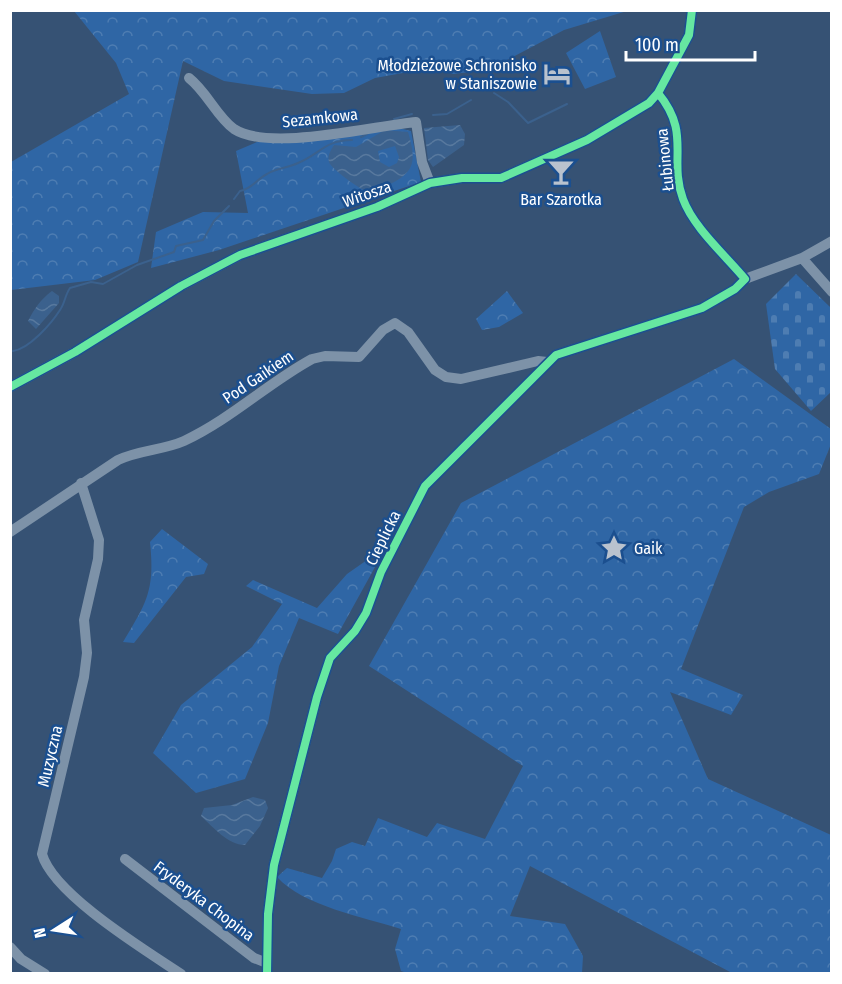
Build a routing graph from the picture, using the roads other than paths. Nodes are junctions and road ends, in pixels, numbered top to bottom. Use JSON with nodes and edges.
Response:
{"nodes":[{"id":1,"x":692,"y":10,"type":"edge"},
{"id":2,"x":189,"y":78,"type":"dead end"},
{"id":3,"x":658,"y":93,"type":"junction"},
{"id":4,"x":429,"y":183,"type":"junction"},
{"id":5,"x":831,"y":241,"type":"edge"},
{"id":6,"x":802,"y":258,"type":"junction"},
{"id":7,"x":745,"y":279,"type":"junction"},
{"id":8,"x":831,"y":292,"type":"edge"},
{"id":9,"x":548,"y":362,"type":"junction"},
{"id":10,"x":10,"y":387,"type":"edge"},
{"id":11,"x":81,"y":483,"type":"junction"},
{"id":12,"x":10,"y":532,"type":"edge"},
{"id":13,"x":125,"y":859,"type":"dead end"},
{"id":14,"x":10,"y":947,"type":"edge"},
{"id":15,"x":267,"y":968,"type":"edge"},
{"id":16,"x":45,"y":974,"type":"edge"},
{"id":17,"x":181,"y":974,"type":"edge"}],
"edges":[{"from":1,"to":3,"type":"street","name":"Witosza"},
{"from":2,"to":4,"type":"street","name":"Sezamkowa"},
{"from":3,"to":4,"type":"street","name":"Witosza"},
{"from":3,"to":7,"type":"street","name":"Łubinowa"},
{"from":4,"to":10,"type":"street","name":"Witosza"},
{"from":5,"to":6,"type":"street","name":"Cieplicka"},
{"from":6,"to":7,"type":"street","name":"Cieplicka"},
{"from":6,"to":8,"type":"street"},
{"from":7,"to":9,"type":"street","name":"Cieplicka"},
{"from":9,"to":11,"type":"street","name":"Pod Gaikiem"},
{"from":9,"to":15,"type":"street","name":"Cieplicka"},
{"from":11,"to":12,"type":"street","name":"Pod Gaikiem"},
{"from":11,"to":17,"type":"street","name":"Muzyczna"},
{"from":13,"to":15,"type":"street","name":"Fryderyka Chopina"},
{"from":14,"to":16,"type":"street"}]}
